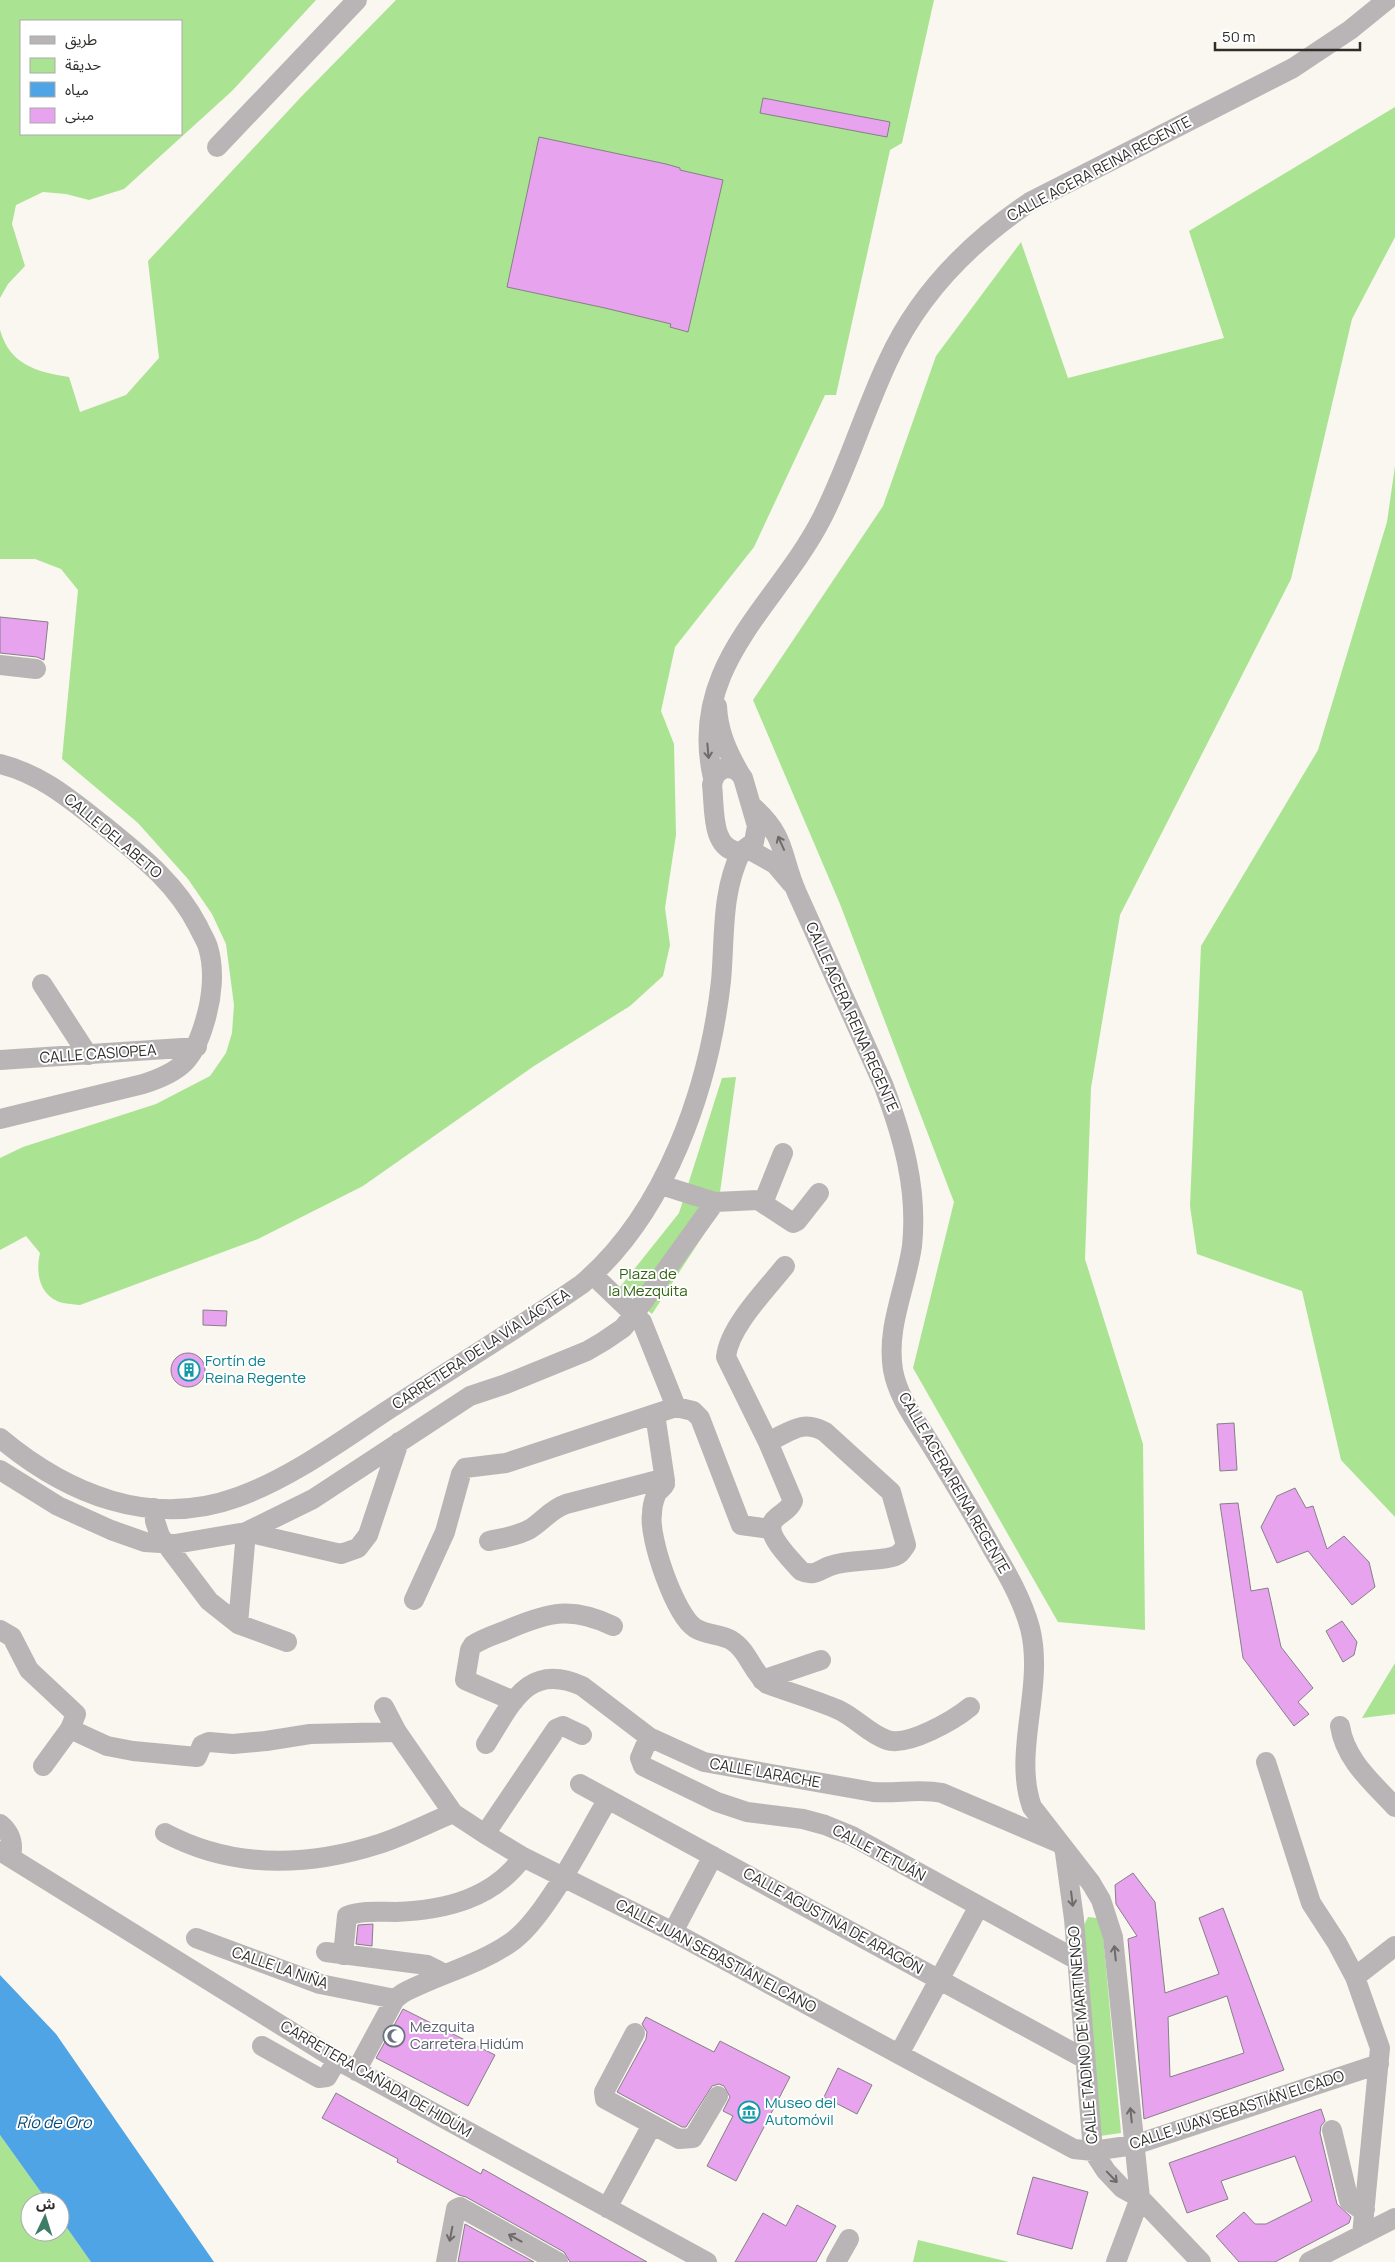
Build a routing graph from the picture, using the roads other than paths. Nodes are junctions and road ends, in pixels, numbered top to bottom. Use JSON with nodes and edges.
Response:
{"nodes":[{"id":1,"x":357,"y":0,"type":"edge"},
{"id":2,"x":1387,"y":0,"type":"edge"},
{"id":3,"x":218,"y":147,"type":"dead end"},
{"id":4,"x":0,"y":666,"type":"edge"},
{"id":5,"x":36,"y":669,"type":"dead end"},
{"id":6,"x":717,"y":689,"type":"junction"},
{"id":7,"x":0,"y":764,"type":"edge"},
{"id":8,"x":739,"y":772,"type":"junction"},
{"id":9,"x":713,"y":778,"type":"junction"},
{"id":10,"x":752,"y":806,"type":"junction"},
{"id":11,"x":720,"y":842,"type":"junction"},
{"id":12,"x":745,"y":850,"type":"junction"},
{"id":13,"x":794,"y":888,"type":"junction"},
{"id":14,"x":726,"y":898,"type":"junction"},
{"id":15,"x":42,"y":984,"type":"dead end"},
{"id":16,"x":197,"y":1047,"type":"junction"},
{"id":17,"x":88,"y":1054,"type":"junction"},
{"id":18,"x":0,"y":1060,"type":"edge"},
{"id":19,"x":0,"y":1120,"type":"edge"},
{"id":20,"x":783,"y":1153,"type":"dead end"},
{"id":21,"x":661,"y":1185,"type":"junction"},
{"id":22,"x":819,"y":1193,"type":"dead end"},
{"id":23,"x":715,"y":1202,"type":"junction"},
{"id":24,"x":763,"y":1203,"type":"junction"},
{"id":25,"x":785,"y":1266,"type":"dead end"},
{"id":26,"x":593,"y":1275,"type":"junction"},
{"id":27,"x":635,"y":1313,"type":"junction"},
{"id":28,"x":676,"y":1407,"type":"junction"},
{"id":29,"x":655,"y":1414,"type":"junction"},
{"id":30,"x":0,"y":1438,"type":"edge"},
{"id":31,"x":399,"y":1442,"type":"junction"},
{"id":32,"x":768,"y":1442,"type":"junction"},
{"id":33,"x":0,"y":1470,"type":"edge"},
{"id":34,"x":665,"y":1481,"type":"junction"},
{"id":35,"x":154,"y":1508,"type":"junction"},
{"id":36,"x":771,"y":1529,"type":"junction"},
{"id":37,"x":246,"y":1532,"type":"junction"},
{"id":38,"x":488,"y":1542,"type":"dead end"},
{"id":39,"x":165,"y":1545,"type":"junction"},
{"id":40,"x":414,"y":1600,"type":"dead end"},
{"id":41,"x":238,"y":1624,"type":"junction"},
{"id":42,"x":613,"y":1626,"type":"dead end"},
{"id":43,"x":0,"y":1630,"type":"edge"},
{"id":44,"x":287,"y":1642,"type":"dead end"},
{"id":45,"x":821,"y":1660,"type":"dead end"},
{"id":46,"x":762,"y":1680,"type":"junction"},
{"id":47,"x":514,"y":1701,"type":"junction"},
{"id":48,"x":384,"y":1707,"type":"dead end"},
{"id":49,"x":970,"y":1707,"type":"dead end"},
{"id":50,"x":1340,"y":1726,"type":"dead end"},
{"id":51,"x":70,"y":1729,"type":"junction"},
{"id":52,"x":397,"y":1732,"type":"junction"},
{"id":53,"x":582,"y":1735,"type":"dead end"},
{"id":54,"x":649,"y":1737,"type":"junction"},
{"id":55,"x":486,"y":1744,"type":"dead end"},
{"id":56,"x":1266,"y":1762,"type":"dead end"},
{"id":57,"x":43,"y":1766,"type":"dead end"},
{"id":58,"x":580,"y":1784,"type":"dead end"},
{"id":59,"x":608,"y":1799,"type":"junction"},
{"id":60,"x":1395,"y":1808,"type":"edge"},
{"id":61,"x":453,"y":1813,"type":"junction"},
{"id":62,"x":0,"y":1824,"type":"edge"},
{"id":63,"x":165,"y":1833,"type":"dead end"},
{"id":64,"x":485,"y":1834,"type":"junction"},
{"id":65,"x":1062,"y":1847,"type":"junction"},
{"id":66,"x":6,"y":1854,"type":"edge"},
{"id":67,"x":713,"y":1856,"type":"junction"},
{"id":68,"x":523,"y":1858,"type":"junction"},
{"id":69,"x":562,"y":1877,"type":"junction"},
{"id":70,"x":979,"y":1906,"type":"junction"},
{"id":71,"x":674,"y":1932,"type":"junction"},
{"id":72,"x":196,"y":1938,"type":"dead end"},
{"id":73,"x":1395,"y":1946,"type":"edge"},
{"id":74,"x":1077,"y":1960,"type":"junction"},
{"id":75,"x":441,"y":1975,"type":"junction"},
{"id":76,"x":1354,"y":1977,"type":"junction"},
{"id":77,"x":940,"y":1979,"type":"junction"},
{"id":78,"x":395,"y":1999,"type":"junction"},
{"id":79,"x":635,"y":2033,"type":"dead end"},
{"id":80,"x":262,"y":2046,"type":"dead end"},
{"id":81,"x":899,"y":2054,"type":"junction"},
{"id":82,"x":1086,"y":2059,"type":"junction"},
{"id":83,"x":337,"y":2060,"type":"junction"},
{"id":84,"x":1379,"y":2064,"type":"junction"},
{"id":85,"x":356,"y":2071,"type":"junction"},
{"id":86,"x":718,"y":2096,"type":"dead end"},
{"id":87,"x":652,"y":2125,"type":"junction"},
{"id":88,"x":1332,"y":2130,"type":"dead end"},
{"id":89,"x":1134,"y":2145,"type":"junction"},
{"id":90,"x":1093,"y":2151,"type":"junction"},
{"id":91,"x":1140,"y":2198,"type":"junction"},
{"id":92,"x":607,"y":2208,"type":"junction"},
{"id":93,"x":1365,"y":2209,"type":"junction"},
{"id":94,"x":1395,"y":2218,"type":"edge"},
{"id":95,"x":1362,"y":2235,"type":"junction"},
{"id":96,"x":849,"y":2239,"type":"dead end"},
{"id":97,"x":446,"y":2262,"type":"edge"},
{"id":98,"x":558,"y":2262,"type":"edge"},
{"id":99,"x":707,"y":2262,"type":"edge"},
{"id":100,"x":836,"y":2262,"type":"edge"},
{"id":101,"x":1116,"y":2262,"type":"edge"},
{"id":102,"x":1201,"y":2262,"type":"edge"},
{"id":103,"x":1309,"y":2262,"type":"edge"}],
"edges":[{"from":1,"to":3,"type":"street"},
{"from":2,"to":6,"type":"street","name":"CALLE ACERA REINA REGENTE"},
{"from":4,"to":5,"type":"street"},
{"from":6,"to":8,"type":"street","name":"CALLE ACERA REINA REGENTE"},
{"from":6,"to":9,"type":"street","name":"CALLE ACERA REINA REGENTE","one_way":true},
{"from":7,"to":16,"type":"street","name":"CALLE DEL ABETO"},
{"from":8,"to":9,"type":"street"},
{"from":8,"to":10,"type":"street","name":"CALLE ACERA REINA REGENTE"},
{"from":9,"to":11,"type":"street","name":"CALLE ACERA REINA REGENTE"},
{"from":10,"to":12,"type":"street","name":"CALLE ACERA REINA REGENTE"},
{"from":13,"to":10,"type":"street","name":"CALLE ACERA REINA REGENTE","one_way":true},
{"from":11,"to":12,"type":"street","name":"CALLE ACERA REINA REGENTE"},
{"from":11,"to":14,"type":"street"},
{"from":12,"to":13,"type":"street","name":"CALLE ACERA REINA REGENTE"},
{"from":12,"to":14,"type":"street"},
{"from":13,"to":65,"type":"street","name":"CALLE ACERA REINA REGENTE"},
{"from":14,"to":21,"type":"street","name":"CARRETERA DE LA VÍA LÁCTEA"},
{"from":15,"to":17,"type":"street"},
{"from":16,"to":17,"type":"street","name":"CALLE CASIOPEA"},
{"from":16,"to":19,"type":"street","name":"CALLE DEL ABETO"},
{"from":17,"to":18,"type":"street","name":"CALLE CASIOPEA"},
{"from":20,"to":24,"type":"street"},
{"from":21,"to":23,"type":"street"},
{"from":21,"to":26,"type":"street","name":"CARRETERA DE LA VÍA LÁCTEA"},
{"from":22,"to":24,"type":"street"},
{"from":23,"to":24,"type":"street"},
{"from":23,"to":27,"type":"street"},
{"from":25,"to":32,"type":"street"},
{"from":26,"to":27,"type":"street"},
{"from":26,"to":35,"type":"street","name":"CARRETERA DE LA VÍA LÁCTEA"},
{"from":27,"to":28,"type":"street"},
{"from":27,"to":31,"type":"street"},
{"from":28,"to":29,"type":"street"},
{"from":28,"to":36,"type":"street"},
{"from":29,"to":34,"type":"street"},
{"from":29,"to":40,"type":"street"},
{"from":30,"to":35,"type":"street","name":"CARRETERA DE LA VÍA LÁCTEA"},
{"from":31,"to":37,"type":"street"},
{"from":31,"to":37,"type":"street"},
{"from":32,"to":36,"type":"street"},
{"from":32,"to":36,"type":"street"},
{"from":33,"to":39,"type":"street"},
{"from":34,"to":38,"type":"street"},
{"from":34,"to":46,"type":"street"},
{"from":35,"to":39,"type":"street"},
{"from":37,"to":39,"type":"street"},
{"from":37,"to":41,"type":"street"},
{"from":39,"to":41,"type":"street"},
{"from":41,"to":44,"type":"street"},
{"from":42,"to":47,"type":"street"},
{"from":43,"to":51,"type":"street"},
{"from":45,"to":46,"type":"street"},
{"from":46,"to":49,"type":"street"},
{"from":47,"to":54,"type":"street","name":"CALLE LARACHE"},
{"from":47,"to":55,"type":"street","name":"CALLE LARACHE"},
{"from":48,"to":52,"type":"street","name":"CALLE JUAN SEBASTIÁN ELCANO"},
{"from":50,"to":60,"type":"street"},
{"from":51,"to":52,"type":"street"},
{"from":51,"to":57,"type":"street"},
{"from":52,"to":61,"type":"street","name":"CALLE JUAN SEBASTIÁN ELCANO"},
{"from":53,"to":64,"type":"street"},
{"from":54,"to":65,"type":"street","name":"CALLE LARACHE"},
{"from":54,"to":70,"type":"street","name":"CALLE TETUÁN"},
{"from":56,"to":76,"type":"street"},
{"from":58,"to":59,"type":"street","name":"CALLE AGUSTINA DE ARAGÓN"},
{"from":59,"to":67,"type":"street","name":"CALLE AGUSTINA DE ARAGÓN"},
{"from":59,"to":69,"type":"street"},
{"from":61,"to":63,"type":"street"},
{"from":61,"to":64,"type":"street","name":"CALLE JUAN SEBASTIÁN ELCANO"},
{"from":62,"to":66,"type":"street"},
{"from":64,"to":68,"type":"street","name":"CALLE JUAN SEBASTIÁN ELCANO"},
{"from":65,"to":74,"type":"street","name":"CALLE TADINO DE MARTINENGO","one_way":true},
{"from":89,"to":65,"type":"street","one_way":true},
{"from":66,"to":83,"type":"street","name":"CARRETERA CAÑADA DE HIDÚM"},
{"from":67,"to":71,"type":"street"},
{"from":67,"to":77,"type":"street","name":"CALLE AGUSTINA DE ARAGÓN"},
{"from":68,"to":69,"type":"street","name":"CALLE JUAN SEBASTIÁN ELCANO"},
{"from":68,"to":75,"type":"street"},
{"from":69,"to":71,"type":"street","name":"CALLE JUAN SEBASTIÁN ELCANO"},
{"from":69,"to":75,"type":"street"},
{"from":70,"to":74,"type":"street","name":"CALLE TETUÁN"},
{"from":70,"to":77,"type":"street"},
{"from":71,"to":81,"type":"street","name":"CALLE JUAN SEBASTIÁN ELCANO"},
{"from":72,"to":78,"type":"street","name":"CALLE LA NIÑA"},
{"from":73,"to":76,"type":"street"},
{"from":74,"to":82,"type":"street","name":"CALLE TADINO DE MARTINENGO"},
{"from":75,"to":78,"type":"street"},
{"from":76,"to":84,"type":"street"},
{"from":77,"to":81,"type":"street"},
{"from":77,"to":82,"type":"street","name":"CALLE AGUSTINA DE ARAGÓN"},
{"from":78,"to":85,"type":"street"},
{"from":79,"to":87,"type":"street"},
{"from":80,"to":83,"type":"street"},
{"from":81,"to":90,"type":"street","name":"CALLE JUAN SEBASTIÁN ELCANO"},
{"from":82,"to":90,"type":"street","name":"CALLE TADINO DE MARTINENGO"},
{"from":83,"to":85,"type":"street","name":"CARRETERA CAÑADA DE HIDÚM"},
{"from":84,"to":89,"type":"street","name":"CALLE JUAN SEBASTIÁN ELCADO"},
{"from":84,"to":93,"type":"street"},
{"from":85,"to":92,"type":"street","name":"CARRETERA CAÑADA DE HIDÚM"},
{"from":86,"to":87,"type":"street"},
{"from":87,"to":92,"type":"street"},
{"from":88,"to":93,"type":"street"},
{"from":89,"to":90,"type":"street","name":"CALLE JUAN SEBASTIÁN ELCADO"},
{"from":89,"to":91,"type":"street"},
{"from":90,"to":91,"type":"street","name":"CALLE TADINO DE MARTINENGO","one_way":true},
{"from":91,"to":101,"type":"street"},
{"from":91,"to":102,"type":"street","name":"CALLE TADINO DE MARTINENGO"},
{"from":92,"to":99,"type":"street","name":"CARRETERA CAÑADA DE HIDÚM"},
{"from":93,"to":95,"type":"street"},
{"from":94,"to":95,"type":"street"},
{"from":95,"to":103,"type":"street"},
{"from":96,"to":100,"type":"street"},
{"from":98,"to":97,"type":"street","one_way":true}]}
